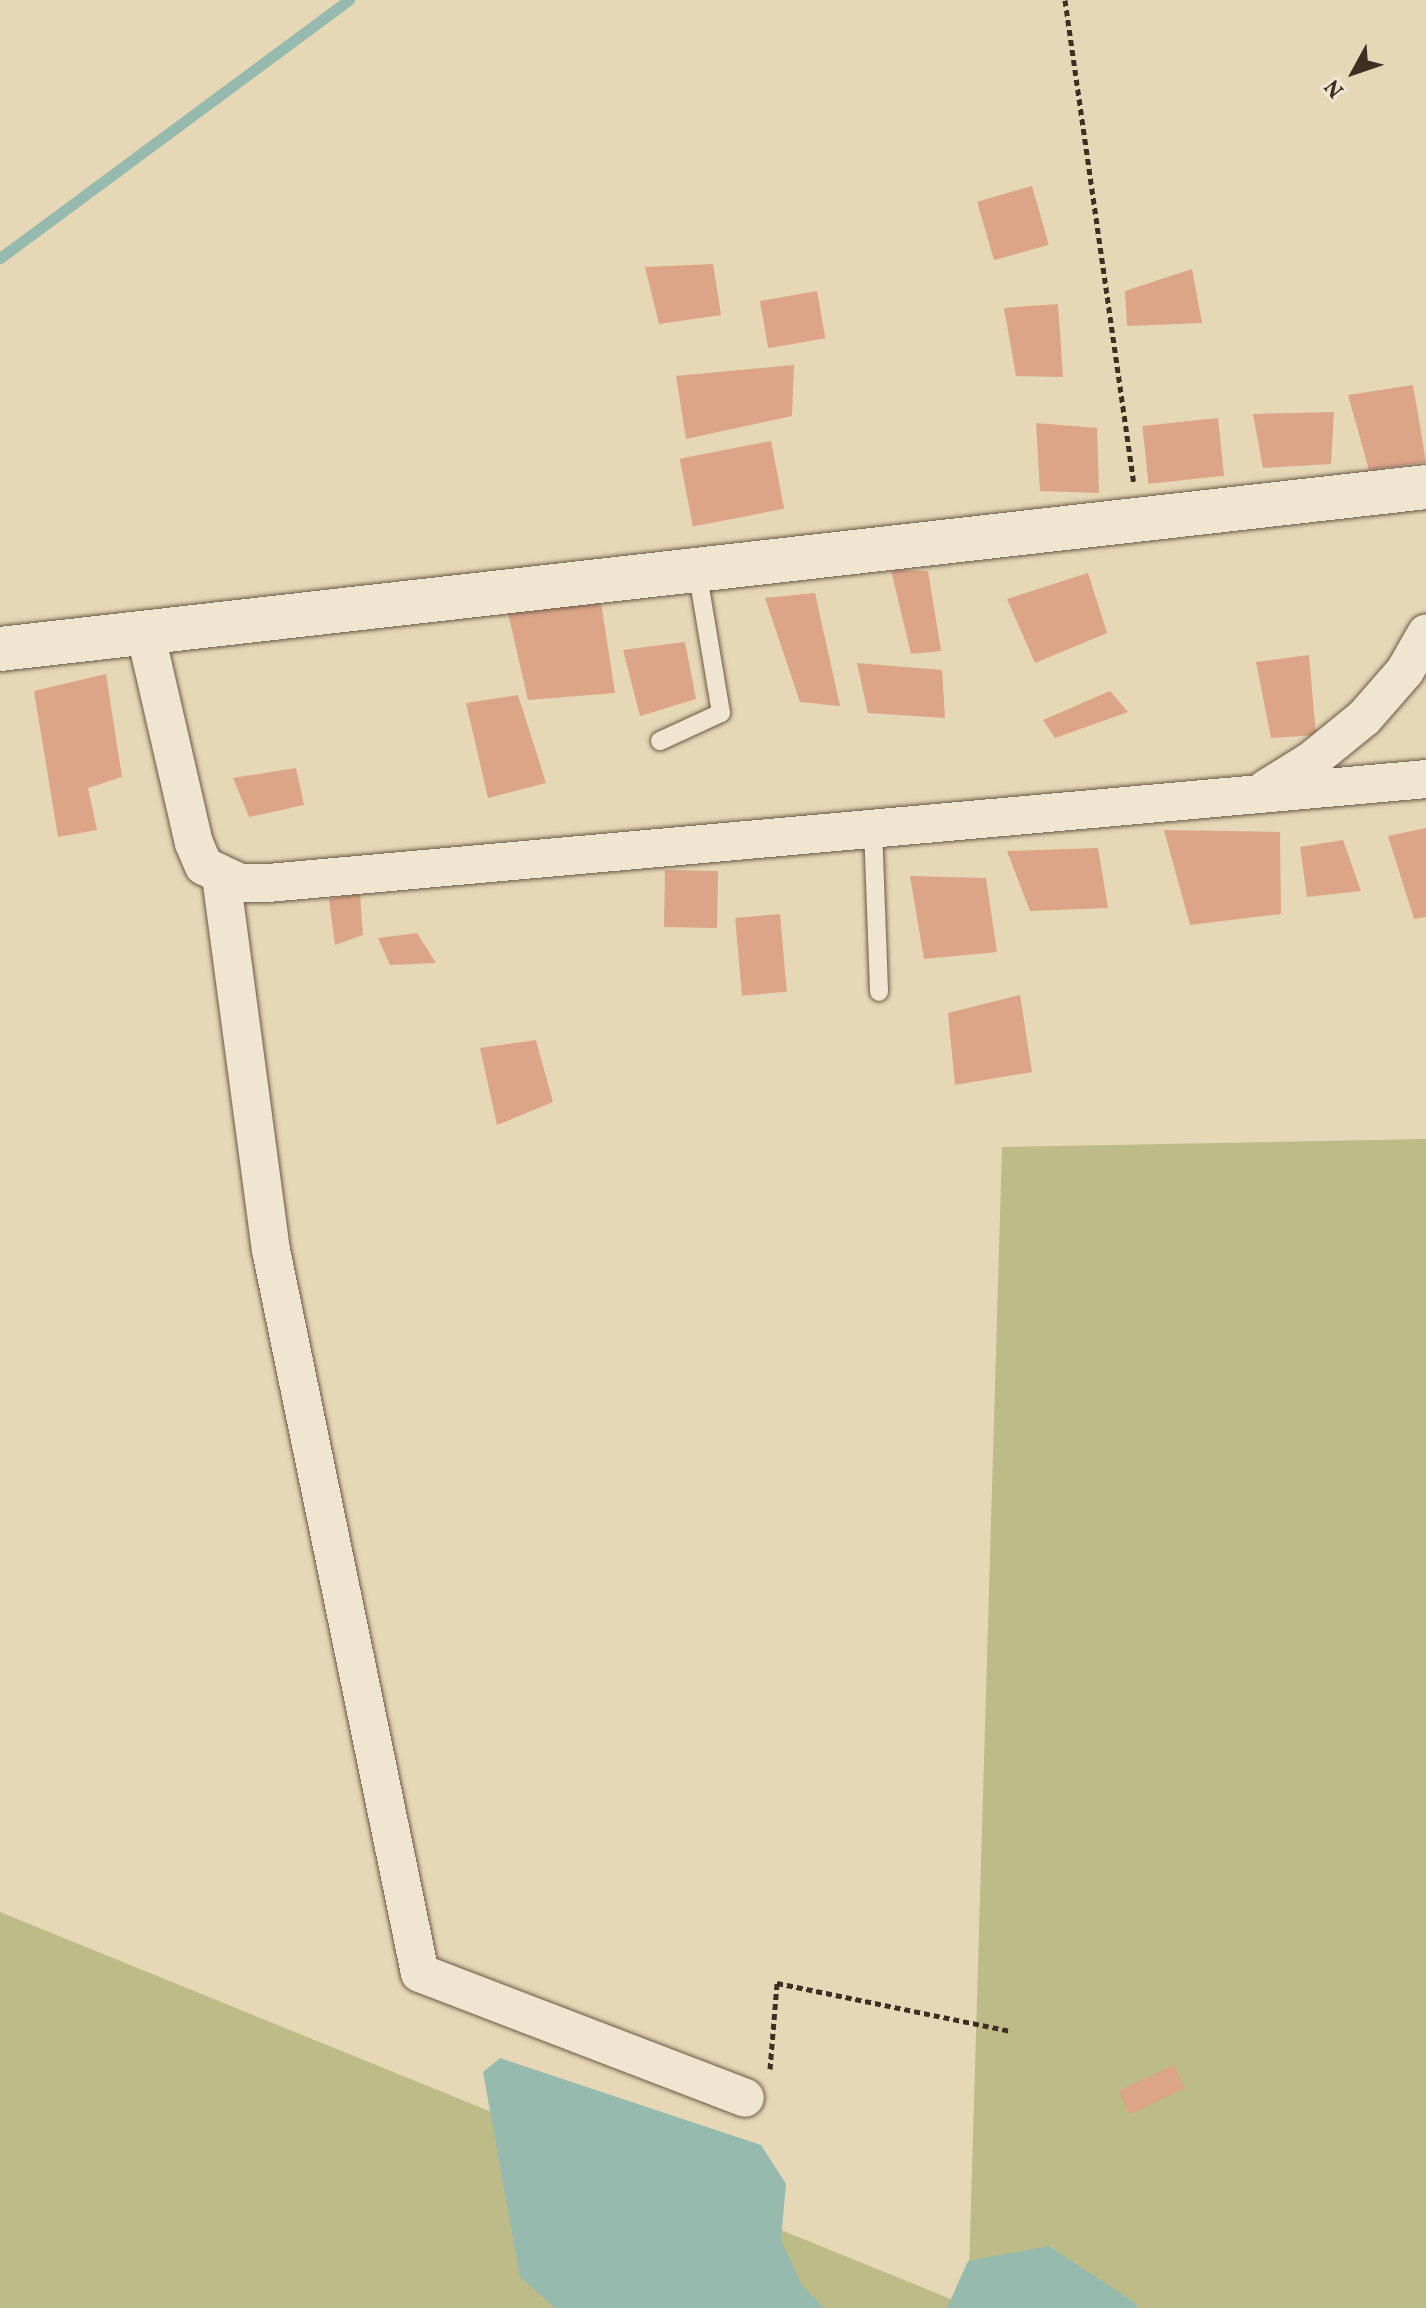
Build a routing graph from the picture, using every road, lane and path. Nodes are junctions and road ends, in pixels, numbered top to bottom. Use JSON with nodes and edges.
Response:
{"nodes":[{"id":1,"x":1065,"y":0,"type":"edge"},
{"id":2,"x":1426,"y":487,"type":"edge"},
{"id":3,"x":1139,"y":519,"type":"junction"},
{"id":4,"x":697,"y":569,"type":"junction"},
{"id":5,"x":145,"y":631,"type":"junction"},
{"id":6,"x":1426,"y":634,"type":"edge"},
{"id":7,"x":0,"y":649,"type":"edge"},
{"id":8,"x":660,"y":741,"type":"dead end"},
{"id":9,"x":1426,"y":779,"type":"edge"},
{"id":10,"x":1257,"y":794,"type":"junction"},
{"id":11,"x":873,"y":827,"type":"junction"},
{"id":12,"x":221,"y":876,"type":"junction"},
{"id":13,"x":879,"y":992,"type":"dead end"},
{"id":14,"x":1010,"y":2031,"type":"dead end"},
{"id":15,"x":745,"y":2098,"type":"joint"}],
"edges":[{"from":1,"to":3,"type":"path"},
{"from":2,"to":3,"type":"street"},
{"from":3,"to":4,"type":"street"},
{"from":4,"to":5,"type":"street"},
{"from":4,"to":8,"type":"lane"},
{"from":5,"to":7,"type":"street"},
{"from":5,"to":12,"type":"street"},
{"from":6,"to":10,"type":"street"},
{"from":9,"to":10,"type":"street"},
{"from":10,"to":11,"type":"street"},
{"from":11,"to":12,"type":"street"},
{"from":11,"to":13,"type":"lane"},
{"from":12,"to":15,"type":"street"},
{"from":14,"to":15,"type":"path"}]}
